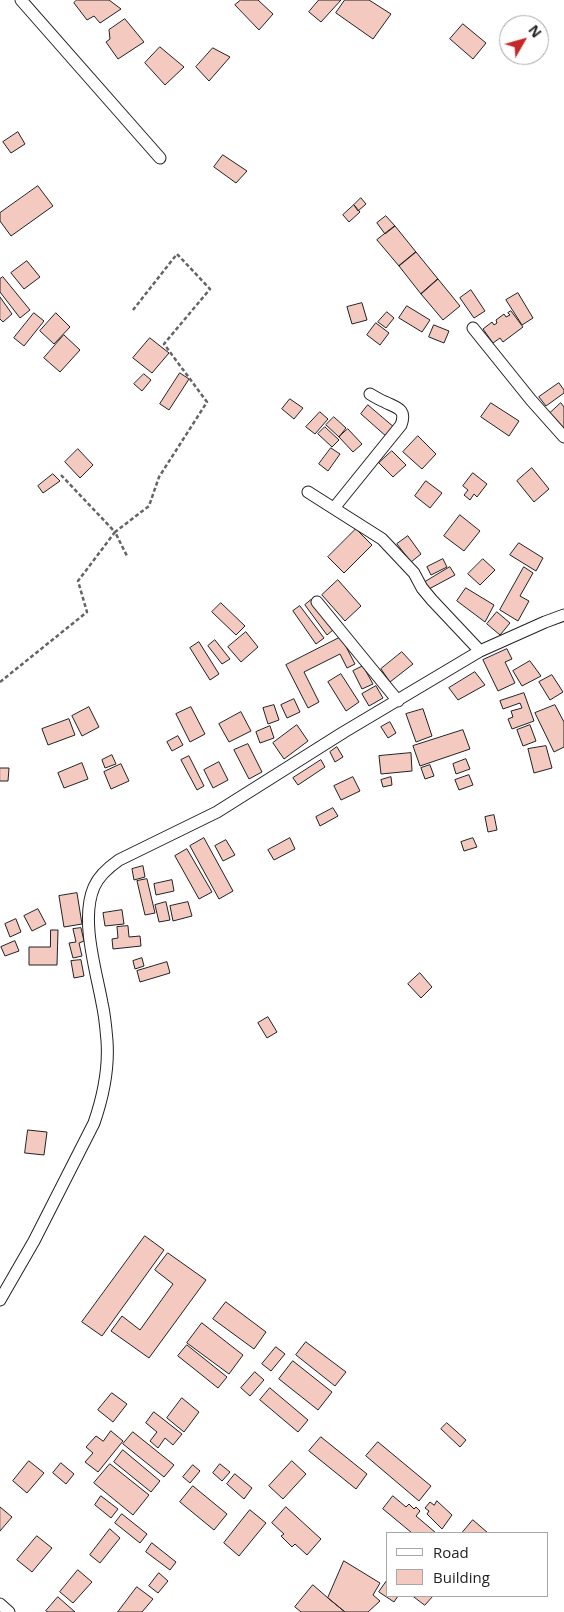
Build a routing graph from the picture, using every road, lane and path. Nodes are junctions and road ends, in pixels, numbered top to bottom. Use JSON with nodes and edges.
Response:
{"nodes":[{"id":1,"x":21,"y":0,"type":"edge"},
{"id":2,"x":160,"y":158,"type":"dead end"},
{"id":3,"x":133,"y":310,"type":"dead end"},
{"id":4,"x":473,"y":328,"type":"dead end"},
{"id":5,"x":370,"y":394,"type":"dead end"},
{"id":6,"x":564,"y":437,"type":"edge"},
{"id":7,"x":61,"y":475,"type":"dead end"},
{"id":8,"x":308,"y":492,"type":"dead end"},
{"id":9,"x":334,"y":508,"type":"junction"},
{"id":10,"x":115,"y":532,"type":"junction"},
{"id":11,"x":127,"y":556,"type":"dead end"},
{"id":12,"x":317,"y":602,"type":"dead end"},
{"id":13,"x":564,"y":615,"type":"edge"},
{"id":14,"x":480,"y":651,"type":"junction"},
{"id":15,"x":0,"y":682,"type":"edge"},
{"id":16,"x":398,"y":700,"type":"junction"},
{"id":17,"x":0,"y":1300,"type":"edge"},
{"id":18,"x":0,"y":1604,"type":"edge"},
{"id":19,"x":9,"y":1612,"type":"edge"}],
"edges":[{"from":1,"to":2,"type":"street"},
{"from":3,"to":10,"type":"path"},
{"from":4,"to":6,"type":"street"},
{"from":5,"to":9,"type":"street"},
{"from":7,"to":10,"type":"path"},
{"from":8,"to":9,"type":"street"},
{"from":9,"to":14,"type":"street"},
{"from":10,"to":11,"type":"path"},
{"from":10,"to":15,"type":"path"},
{"from":12,"to":16,"type":"street"},
{"from":13,"to":14,"type":"street"},
{"from":14,"to":16,"type":"street"},
{"from":16,"to":17,"type":"street"},
{"from":18,"to":19,"type":"street"}]}
